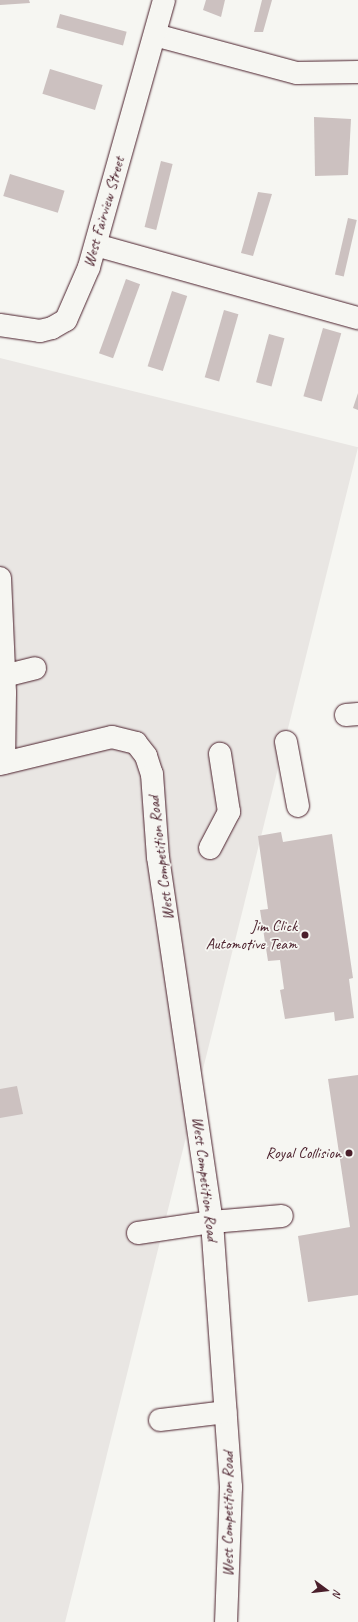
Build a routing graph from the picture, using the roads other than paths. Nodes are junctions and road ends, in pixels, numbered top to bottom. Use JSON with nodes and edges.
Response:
{"nodes":[{"id":1,"x":164,"y":0,"type":"edge"},
{"id":2,"x":155,"y":35,"type":"junction"},
{"id":3,"x":358,"y":72,"type":"edge"},
{"id":4,"x":96,"y":245,"type":"junction"},
{"id":5,"x":358,"y":318,"type":"edge"},
{"id":6,"x":0,"y":325,"type":"edge"},
{"id":7,"x":0,"y":578,"type":"edge"},
{"id":8,"x":35,"y":668,"type":"dead end"},
{"id":9,"x":4,"y":676,"type":"junction"},
{"id":10,"x":286,"y":742,"type":"dead end"},
{"id":11,"x":220,"y":754,"type":"dead end"},
{"id":12,"x":2,"y":763,"type":"edge"},
{"id":13,"x":298,"y":806,"type":"dead end"},
{"id":14,"x":210,"y":848,"type":"dead end"},
{"id":15,"x":282,"y":1216,"type":"dead end"},
{"id":16,"x":212,"y":1222,"type":"junction"},
{"id":17,"x":138,"y":1233,"type":"dead end"},
{"id":18,"x":226,"y":1412,"type":"junction"},
{"id":19,"x":160,"y":1420,"type":"dead end"},
{"id":20,"x":226,"y":1622,"type":"edge"}],
"edges":[{"from":1,"to":2,"type":"street","name":"West Fairview Street"},
{"from":2,"to":3,"type":"street"},
{"from":2,"to":4,"type":"street","name":"West Fairview Street"},
{"from":4,"to":5,"type":"street"},
{"from":4,"to":6,"type":"street","name":"West Fairview Street"},
{"from":7,"to":9,"type":"street"},
{"from":8,"to":9,"type":"street"},
{"from":9,"to":12,"type":"street"},
{"from":10,"to":13,"type":"street"},
{"from":11,"to":14,"type":"street"},
{"from":12,"to":16,"type":"street","name":"West Competition Road"},
{"from":15,"to":16,"type":"street"},
{"from":16,"to":17,"type":"street"},
{"from":16,"to":18,"type":"street","name":"West Competition Road"},
{"from":18,"to":19,"type":"street"},
{"from":18,"to":20,"type":"street","name":"West Competition Road"}]}
